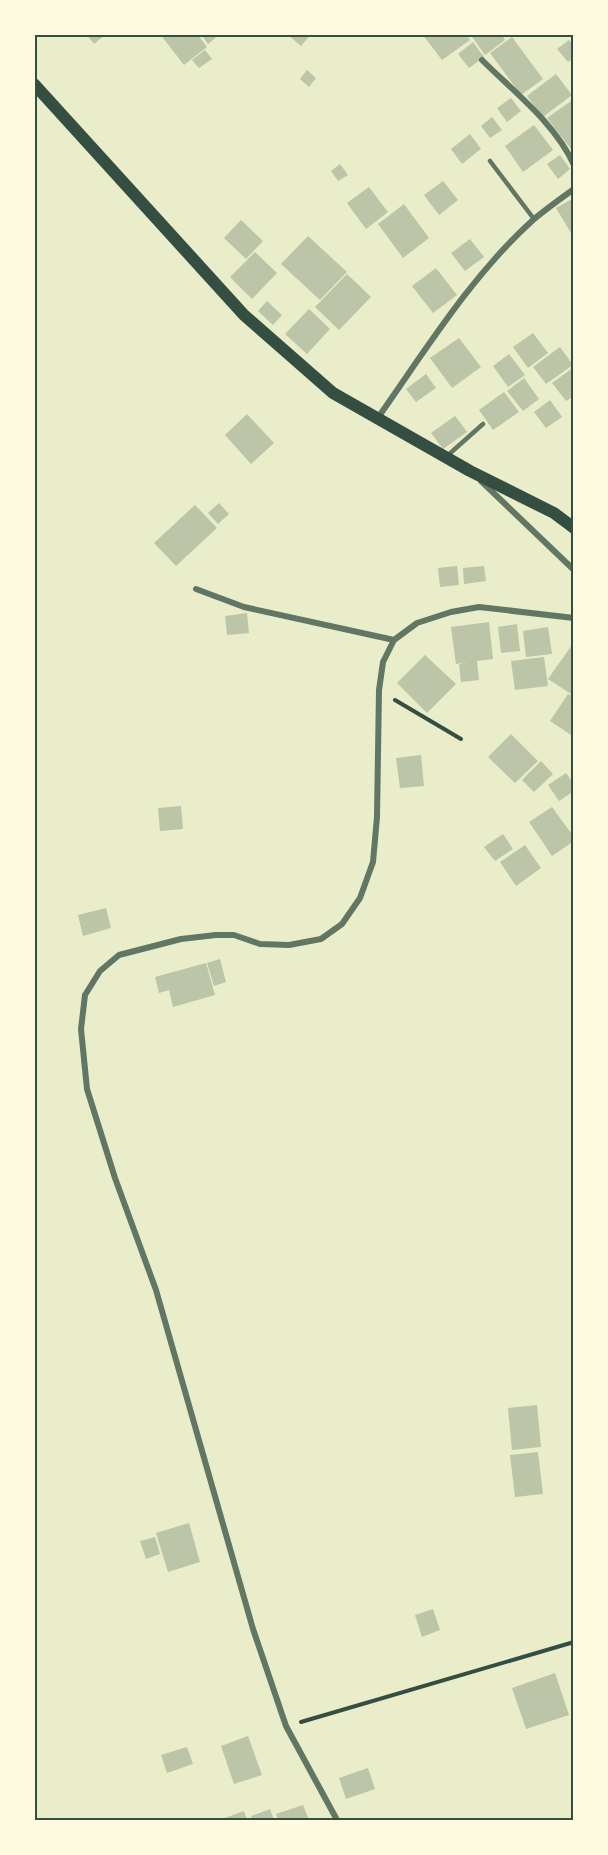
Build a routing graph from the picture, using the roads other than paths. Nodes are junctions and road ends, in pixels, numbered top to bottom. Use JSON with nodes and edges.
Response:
{"nodes":[{"id":1,"x":482,"y":60,"type":"dead end"},
{"id":2,"x":34,"y":84,"type":"edge"},
{"id":3,"x":490,"y":161,"type":"dead end"},
{"id":4,"x":573,"y":165,"type":"edge"},
{"id":5,"x":573,"y":189,"type":"edge"},
{"id":6,"x":534,"y":219,"type":"junction"},
{"id":7,"x":377,"y":418,"type":"junction"},
{"id":8,"x":483,"y":424,"type":"dead end"},
{"id":9,"x":446,"y":457,"type":"junction"},
{"id":10,"x":470,"y":471,"type":"junction"},
{"id":11,"x":573,"y":528,"type":"edge"},
{"id":12,"x":573,"y":570,"type":"edge"},
{"id":13,"x":196,"y":589,"type":"dead end"},
{"id":14,"x":573,"y":618,"type":"edge"},
{"id":15,"x":394,"y":640,"type":"junction"},
{"id":16,"x":337,"y":1821,"type":"edge"}],
"edges":[{"from":1,"to":4,"type":"street"},
{"from":2,"to":7,"type":"main road"},
{"from":3,"to":6,"type":"lane"},
{"from":5,"to":6,"type":"street"},
{"from":6,"to":7,"type":"street"},
{"from":7,"to":9,"type":"main road"},
{"from":8,"to":9,"type":"lane"},
{"from":9,"to":10,"type":"main road"},
{"from":10,"to":11,"type":"main road"},
{"from":10,"to":12,"type":"street"},
{"from":13,"to":15,"type":"street"},
{"from":14,"to":15,"type":"street"},
{"from":15,"to":16,"type":"street"}]}
